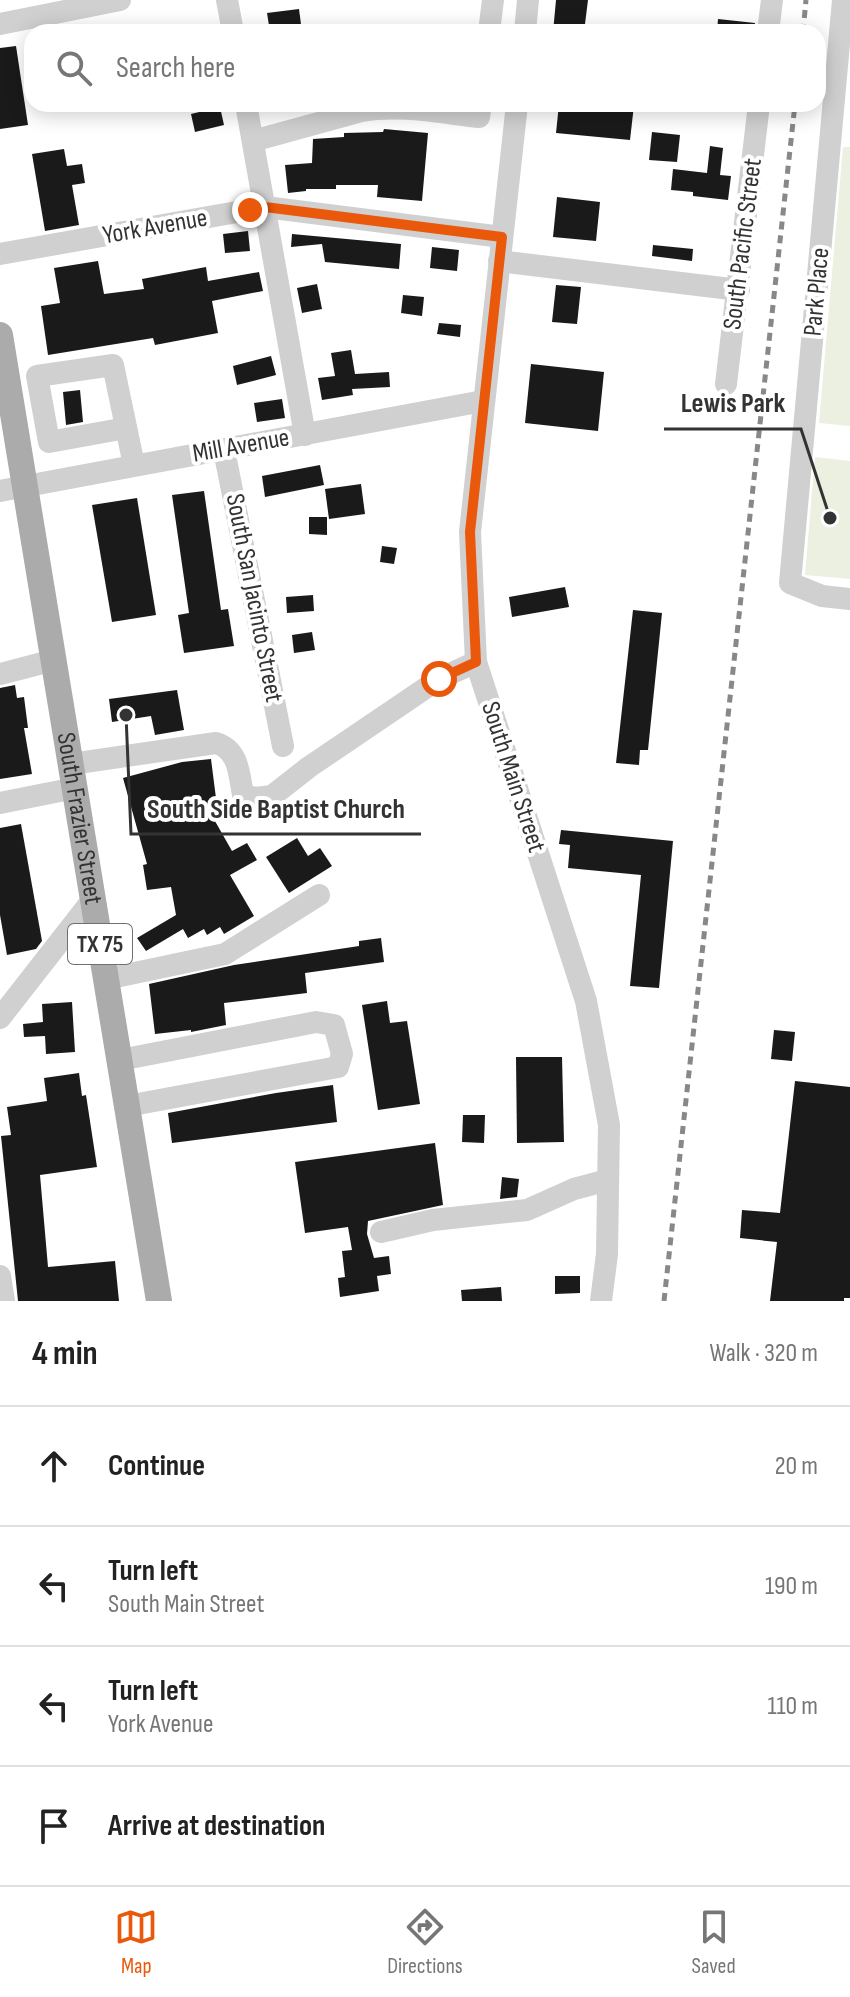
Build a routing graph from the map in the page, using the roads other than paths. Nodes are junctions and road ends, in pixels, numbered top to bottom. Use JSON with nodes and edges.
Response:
{"nodes":[{"id":1,"x":120,"y":0,"type":"edge"},
{"id":2,"x":227,"y":0,"type":"edge"},
{"id":3,"x":493,"y":0,"type":"edge"},
{"id":4,"x":528,"y":0,"type":"edge"},
{"id":5,"x":772,"y":0,"type":"edge"},
{"id":6,"x":843,"y":0,"type":"edge"},
{"id":7,"x":0,"y":24,"type":"edge"},
{"id":8,"x":232,"y":24,"type":"edge"},
{"id":9,"x":490,"y":24,"type":"edge"},
{"id":10,"x":526,"y":24,"type":"edge"},
{"id":11,"x":769,"y":24,"type":"edge"},
{"id":12,"x":248,"y":112,"type":"edge"},
{"id":13,"x":358,"y":112,"type":"edge"},
{"id":14,"x":433,"y":112,"type":"edge"},
{"id":15,"x":480,"y":112,"type":"edge"},
{"id":16,"x":516,"y":112,"type":"edge"},
{"id":17,"x":758,"y":112,"type":"edge"},
{"id":18,"x":840,"y":139,"type":"edge"},
{"id":19,"x":253,"y":141,"type":"junction"},
{"id":20,"x":265,"y":207,"type":"junction"},
{"id":21,"x":502,"y":237,"type":"junction"},
{"id":22,"x":0,"y":254,"type":"edge"},
{"id":23,"x":499,"y":261,"type":"junction"},
{"id":24,"x":739,"y":290,"type":"junction"},
{"id":25,"x":0,"y":335,"type":"edge"},
{"id":26,"x":37,"y":376,"type":"junction"},
{"id":27,"x":8,"y":380,"type":"junction"},
{"id":28,"x":726,"y":384,"type":"dead end"},
{"id":29,"x":483,"y":401,"type":"junction"},
{"id":30,"x":126,"y":428,"type":"junction"},
{"id":31,"x":305,"y":435,"type":"junction"},
{"id":32,"x":224,"y":450,"type":"junction"},
{"id":33,"x":134,"y":465,"type":"junction"},
{"id":34,"x":27,"y":487,"type":"junction"},
{"id":35,"x":0,"y":491,"type":"edge"},
{"id":36,"x":850,"y":599,"type":"edge"},
{"id":37,"x":54,"y":660,"type":"junction"},
{"id":38,"x":476,"y":662,"type":"junction"},
{"id":39,"x":0,"y":674,"type":"edge"},
{"id":40,"x":283,"y":746,"type":"dead end"},
{"id":41,"x":73,"y":776,"type":"junction"},
{"id":42,"x":0,"y":803,"type":"edge"},
{"id":43,"x":319,"y":895,"type":"dead end"},
{"id":44,"x":93,"y":899,"type":"junction"},
{"id":45,"x":106,"y":979,"type":"junction"},
{"id":46,"x":1,"y":1010,"type":"edge"},
{"id":47,"x":120,"y":1060,"type":"junction"},
{"id":48,"x":127,"y":1106,"type":"junction"},
{"id":49,"x":608,"y":1180,"type":"junction"},
{"id":50,"x":381,"y":1232,"type":"dead end"},
{"id":51,"x":0,"y":1276,"type":"edge"},
{"id":52,"x":4,"y":1301,"type":"edge"},
{"id":53,"x":159,"y":1301,"type":"edge"},
{"id":54,"x":601,"y":1301,"type":"edge"}],
"edges":[{"from":1,"to":7,"type":"street"},
{"from":2,"to":8,"type":"street"},
{"from":3,"to":9,"type":"street"},
{"from":4,"to":10,"type":"street"},
{"from":5,"to":11,"type":"street"},
{"from":6,"to":18,"type":"street","name":"Park Place"},
{"from":12,"to":19,"type":"street"},
{"from":13,"to":19,"type":"street"},
{"from":14,"to":15,"type":"street"},
{"from":16,"to":21,"type":"street","name":"South Main Street"},
{"from":17,"to":24,"type":"street","name":"South Pacific Street"},
{"from":18,"to":36,"type":"street","name":"Park Place"},
{"from":19,"to":20,"type":"street"},
{"from":20,"to":21,"type":"street","name":"York Avenue"},
{"from":20,"to":22,"type":"street","name":"York Avenue"},
{"from":20,"to":31,"type":"street"},
{"from":21,"to":23,"type":"street","name":"South Main Street"},
{"from":23,"to":24,"type":"street"},
{"from":23,"to":29,"type":"street","name":"South Main Street"},
{"from":24,"to":28,"type":"street","name":"South Pacific Street"},
{"from":25,"to":27,"type":"main road","name":"South Frazier Street","number":"TX 75"},
{"from":26,"to":27,"type":"street"},
{"from":26,"to":30,"type":"street"},
{"from":26,"to":30,"type":"street"},
{"from":27,"to":34,"type":"main road","name":"South Frazier Street","number":"TX 75"},
{"from":29,"to":31,"type":"street","name":"Mill Avenue"},
{"from":29,"to":38,"type":"street","name":"South Main Street"},
{"from":30,"to":33,"type":"street"},
{"from":31,"to":32,"type":"street","name":"Mill Avenue"},
{"from":32,"to":33,"type":"street","name":"Mill Avenue"},
{"from":32,"to":40,"type":"street","name":"South San Jacinto Street"},
{"from":33,"to":34,"type":"street","name":"Mill Avenue"},
{"from":34,"to":35,"type":"street","name":"Mill Avenue"},
{"from":34,"to":37,"type":"main road","name":"South Frazier Street","number":"TX 75"},
{"from":37,"to":39,"type":"street"},
{"from":37,"to":41,"type":"main road","name":"South Frazier Street","number":"TX 75"},
{"from":38,"to":41,"type":"street"},
{"from":38,"to":49,"type":"street","name":"South Main Street"},
{"from":41,"to":42,"type":"street"},
{"from":41,"to":44,"type":"main road","name":"South Frazier Street","number":"TX 75"},
{"from":43,"to":45,"type":"street"},
{"from":44,"to":45,"type":"main road","name":"South Frazier Street","number":"TX 75"},
{"from":44,"to":46,"type":"street"},
{"from":45,"to":47,"type":"main road","name":"South Frazier Street","number":"TX 75"},
{"from":47,"to":48,"type":"main road","name":"South Frazier Street","number":"TX 75"},
{"from":47,"to":48,"type":"street"},
{"from":48,"to":53,"type":"main road","name":"South Frazier Street","number":"TX 75"},
{"from":49,"to":50,"type":"street"},
{"from":49,"to":54,"type":"street","name":"South Main Street"},
{"from":51,"to":52,"type":"street"}]}
